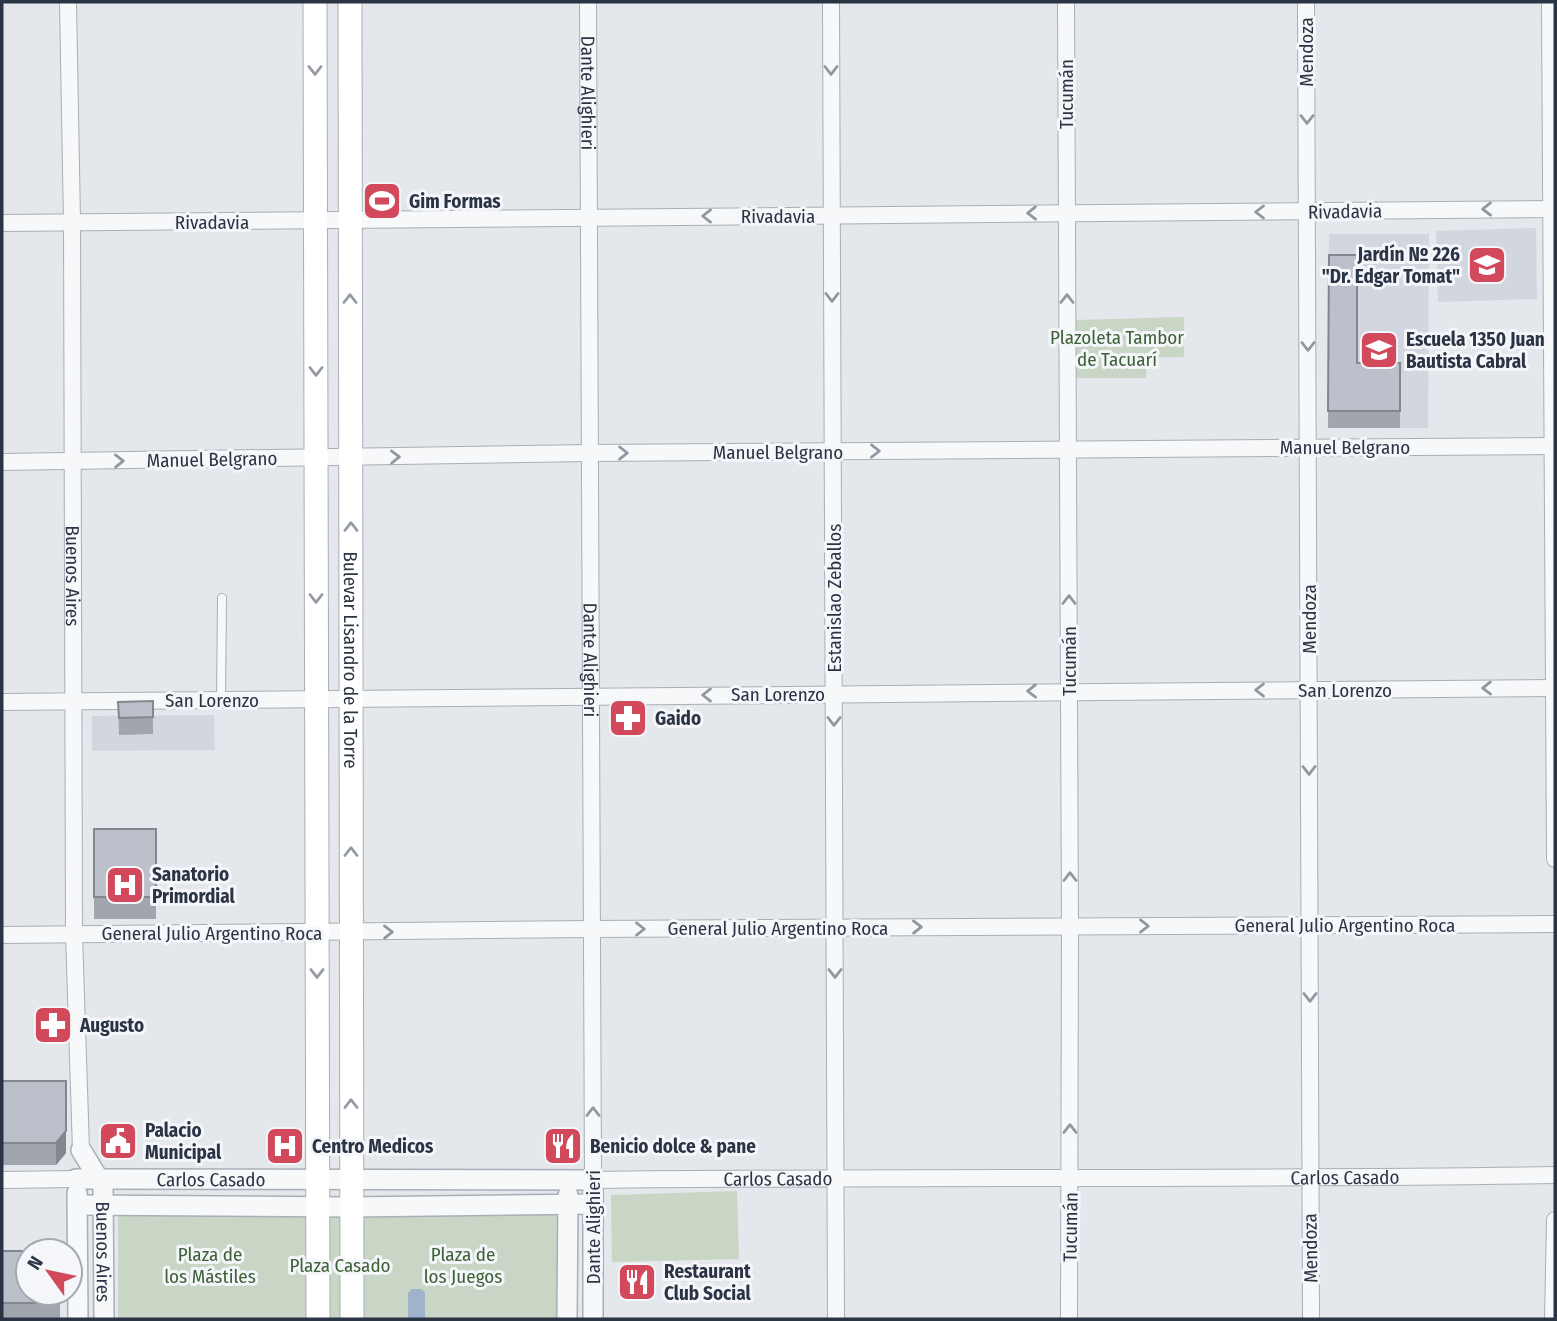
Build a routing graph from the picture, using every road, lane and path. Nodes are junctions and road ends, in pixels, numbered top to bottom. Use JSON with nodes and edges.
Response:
{"nodes":[{"id":1,"x":68,"y":2,"type":"edge"},
{"id":2,"x":315,"y":2,"type":"edge"},
{"id":3,"x":350,"y":2,"type":"edge"},
{"id":4,"x":588,"y":2,"type":"edge"},
{"id":5,"x":831,"y":2,"type":"edge"},
{"id":6,"x":1066,"y":2,"type":"edge"},
{"id":7,"x":1306,"y":2,"type":"edge"},
{"id":8,"x":1550,"y":2,"type":"edge"},
{"id":9,"x":1553,"y":209,"type":"edge"},
{"id":10,"x":1307,"y":211,"type":"junction"},
{"id":11,"x":1066,"y":213,"type":"junction"},
{"id":12,"x":832,"y":215,"type":"junction"},
{"id":13,"x":589,"y":217,"type":"junction"},
{"id":14,"x":72,"y":222,"type":"junction"},
{"id":15,"x":316,"y":222,"type":"junction"},
{"id":16,"x":350,"y":222,"type":"junction"},
{"id":17,"x":2,"y":223,"type":"edge"},
{"id":18,"x":1554,"y":446,"type":"edge"},
{"id":19,"x":1308,"y":448,"type":"junction"},
{"id":20,"x":1068,"y":450,"type":"junction"},
{"id":21,"x":833,"y":452,"type":"junction"},
{"id":22,"x":590,"y":453,"type":"junction"},
{"id":23,"x":351,"y":457,"type":"junction"},
{"id":24,"x":316,"y":458,"type":"junction"},
{"id":25,"x":2,"y":462,"type":"edge"},
{"id":26,"x":72,"y":462,"type":"junction"},
{"id":27,"x":222,"y":598,"type":"dead end"},
{"id":28,"x":1555,"y":688,"type":"edge"},
{"id":29,"x":1309,"y":690,"type":"junction"},
{"id":30,"x":1069,"y":691,"type":"junction"},
{"id":31,"x":834,"y":694,"type":"junction"},
{"id":32,"x":591,"y":696,"type":"junction"},
{"id":33,"x":72,"y":700,"type":"junction"},
{"id":34,"x":221,"y":700,"type":"junction"},
{"id":35,"x":317,"y":700,"type":"junction"},
{"id":36,"x":351,"y":700,"type":"junction"},
{"id":37,"x":2,"y":702,"type":"edge"},
{"id":38,"x":1555,"y":859,"type":"edge"},
{"id":39,"x":1555,"y":924,"type":"edge"},
{"id":40,"x":1310,"y":925,"type":"junction"},
{"id":41,"x":1070,"y":926,"type":"junction"},
{"id":42,"x":835,"y":928,"type":"junction"},
{"id":43,"x":592,"y":929,"type":"junction"},
{"id":44,"x":317,"y":933,"type":"junction"},
{"id":45,"x":352,"y":933,"type":"junction"},
{"id":46,"x":74,"y":934,"type":"junction"},
{"id":47,"x":2,"y":935,"type":"edge"},
{"id":48,"x":81,"y":1150,"type":"junction"},
{"id":49,"x":1555,"y":1175,"type":"edge"},
{"id":50,"x":834,"y":1177,"type":"junction"},
{"id":51,"x":1070,"y":1177,"type":"junction"},
{"id":52,"x":1310,"y":1178,"type":"junction"},
{"id":53,"x":76,"y":1179,"type":"junction"},
{"id":54,"x":101,"y":1179,"type":"junction"},
{"id":55,"x":2,"y":1180,"type":"edge"},
{"id":56,"x":318,"y":1180,"type":"junction"},
{"id":57,"x":568,"y":1180,"type":"junction"},
{"id":58,"x":593,"y":1180,"type":"junction"},
{"id":59,"x":351,"y":1181,"type":"junction"},
{"id":60,"x":593,"y":1204,"type":"junction"},
{"id":61,"x":77,"y":1205,"type":"junction"},
{"id":62,"x":567,"y":1205,"type":"junction"},
{"id":63,"x":104,"y":1206,"type":"junction"},
{"id":64,"x":318,"y":1206,"type":"junction"},
{"id":65,"x":351,"y":1207,"type":"junction"},
{"id":66,"x":1555,"y":1220,"type":"edge"},
{"id":67,"x":78,"y":1319,"type":"edge"},
{"id":68,"x":104,"y":1319,"type":"edge"},
{"id":69,"x":318,"y":1319,"type":"edge"},
{"id":70,"x":352,"y":1319,"type":"edge"},
{"id":71,"x":567,"y":1319,"type":"edge"},
{"id":72,"x":593,"y":1319,"type":"edge"},
{"id":73,"x":836,"y":1319,"type":"edge"},
{"id":74,"x":1069,"y":1319,"type":"edge"},
{"id":75,"x":1311,"y":1319,"type":"edge"},
{"id":76,"x":1553,"y":1319,"type":"edge"}],
"edges":[{"from":1,"to":14,"type":"street","name":"Buenos Aires"},
{"from":2,"to":15,"type":"main road","name":"Bulevar Lisandro de la Torre","one_way":true},
{"from":3,"to":16,"type":"main road","name":"Bulevar Lisandro de la Torre"},
{"from":4,"to":13,"type":"street","name":"Dante Alighieri"},
{"from":5,"to":12,"type":"street","name":"Estanislao Zeballos","one_way":true},
{"from":6,"to":11,"type":"street","name":"Tucumán"},
{"from":7,"to":10,"type":"street","name":"Mendoza","one_way":true},
{"from":8,"to":9,"type":"street"},
{"from":9,"to":10,"type":"street","name":"Rivadavia","one_way":true},
{"from":9,"to":18,"type":"street"},
{"from":10,"to":11,"type":"street","name":"Rivadavia","one_way":true},
{"from":10,"to":19,"type":"street","name":"Mendoza","one_way":true},
{"from":11,"to":12,"type":"street","name":"Rivadavia","one_way":true},
{"from":20,"to":11,"type":"street","name":"Tucumán","one_way":true},
{"from":12,"to":13,"type":"street","name":"Rivadavia","one_way":true},
{"from":12,"to":21,"type":"street","name":"Estanislao Zeballos","one_way":true},
{"from":13,"to":16,"type":"street","name":"Rivadavia"},
{"from":13,"to":22,"type":"street","name":"Dante Alighieri"},
{"from":14,"to":15,"type":"street","name":"Rivadavia"},
{"from":14,"to":17,"type":"street","name":"Rivadavia"},
{"from":14,"to":26,"type":"street","name":"Buenos Aires"},
{"from":15,"to":16,"type":"street","name":"Rivadavia"},
{"from":15,"to":24,"type":"main road","name":"Bulevar Lisandro de la Torre","one_way":true},
{"from":23,"to":16,"type":"main road","name":"Bulevar Lisandro de la Torre","one_way":true},
{"from":18,"to":19,"type":"street","name":"Manuel Belgrano"},
{"from":18,"to":28,"type":"street"},
{"from":19,"to":20,"type":"street","name":"Manuel Belgrano"},
{"from":19,"to":29,"type":"street","name":"Mendoza"},
{"from":21,"to":20,"type":"street","name":"Manuel Belgrano","one_way":true},
{"from":30,"to":20,"type":"street","name":"Tucumán","one_way":true},
{"from":22,"to":21,"type":"street","name":"Manuel Belgrano","one_way":true},
{"from":21,"to":31,"type":"street","name":"Estanislao Zeballos"},
{"from":23,"to":22,"type":"street","name":"Manuel Belgrano","one_way":true},
{"from":22,"to":32,"type":"street","name":"Dante Alighieri"},
{"from":23,"to":24,"type":"street","name":"Manuel Belgrano"},
{"from":36,"to":23,"type":"main road","name":"Bulevar Lisandro de la Torre","one_way":true},
{"from":26,"to":24,"type":"street","name":"Manuel Belgrano","one_way":true},
{"from":24,"to":35,"type":"main road","name":"Bulevar Lisandro de la Torre","one_way":true},
{"from":25,"to":26,"type":"street","name":"Manuel Belgrano"},
{"from":26,"to":33,"type":"street","name":"Buenos Aires"},
{"from":27,"to":34,"type":"lane"},
{"from":28,"to":29,"type":"street","name":"San Lorenzo","one_way":true},
{"from":28,"to":38,"type":"street"},
{"from":29,"to":30,"type":"street","name":"San Lorenzo","one_way":true},
{"from":29,"to":40,"type":"street","name":"Mendoza","one_way":true},
{"from":30,"to":31,"type":"street","name":"San Lorenzo","one_way":true},
{"from":41,"to":30,"type":"street","name":"Tucumán","one_way":true},
{"from":31,"to":32,"type":"street","name":"San Lorenzo","one_way":true},
{"from":31,"to":42,"type":"street","name":"Estanislao Zeballos","one_way":true},
{"from":32,"to":36,"type":"street","name":"San Lorenzo"},
{"from":32,"to":43,"type":"street","name":"Dante Alighieri"},
{"from":33,"to":34,"type":"street","name":"San Lorenzo"},
{"from":33,"to":37,"type":"street","name":"San Lorenzo"},
{"from":33,"to":46,"type":"street","name":"Buenos Aires"},
{"from":34,"to":35,"type":"street","name":"San Lorenzo"},
{"from":35,"to":36,"type":"street","name":"San Lorenzo"},
{"from":35,"to":44,"type":"main road","name":"Bulevar Lisandro de la Torre"},
{"from":45,"to":36,"type":"main road","name":"Bulevar Lisandro de la Torre","one_way":true},
{"from":39,"to":40,"type":"street","name":"General Julio Argentino Roca"},
{"from":41,"to":40,"type":"street","name":"General Julio Argentino Roca","one_way":true},
{"from":40,"to":52,"type":"street","name":"Mendoza","one_way":true},
{"from":42,"to":41,"type":"street","name":"General Julio Argentino Roca","one_way":true},
{"from":51,"to":41,"type":"street","name":"Tucumán","one_way":true},
{"from":43,"to":42,"type":"street","name":"General Julio Argentino Roca","one_way":true},
{"from":42,"to":50,"type":"street","name":"Estanislao Zeballos","one_way":true},
{"from":45,"to":43,"type":"street","name":"General Julio Argentino Roca","one_way":true},
{"from":58,"to":43,"type":"street","name":"Dante Alighieri","one_way":true},
{"from":44,"to":45,"type":"street","name":"General Julio Argentino Roca"},
{"from":44,"to":46,"type":"street","name":"General Julio Argentino Roca"},
{"from":44,"to":56,"type":"main road","name":"Bulevar Lisandro de la Torre","one_way":true},
{"from":59,"to":45,"type":"main road","name":"Bulevar Lisandro de la Torre","one_way":true},
{"from":46,"to":47,"type":"street","name":"General Julio Argentino Roca"},
{"from":46,"to":48,"type":"street","name":"Buenos Aires"},
{"from":48,"to":53,"type":"street","name":"Buenos Aires"},
{"from":48,"to":54,"type":"street","name":"Buenos Aires"},
{"from":49,"to":52,"type":"street","name":"Carlos Casado"},
{"from":50,"to":51,"type":"street","name":"Carlos Casado"},
{"from":50,"to":58,"type":"street","name":"Carlos Casado"},
{"from":50,"to":73,"type":"street","name":"Estanislao Zeballos"},
{"from":51,"to":52,"type":"street","name":"Carlos Casado"},
{"from":51,"to":74,"type":"street","name":"Tucumán"},
{"from":52,"to":75,"type":"street","name":"Mendoza"},
{"from":53,"to":54,"type":"street","name":"Carlos Casado"},
{"from":53,"to":55,"type":"street","name":"Carlos Casado"},
{"from":53,"to":61,"type":"street","name":"Buenos Aires"},
{"from":54,"to":56,"type":"street","name":"Carlos Casado"},
{"from":54,"to":63,"type":"street","name":"Buenos Aires"},
{"from":56,"to":59,"type":"street","name":"Carlos Casado"},
{"from":56,"to":64,"type":"main road","name":"Bulevar Lisandro de la Torre"},
{"from":57,"to":58,"type":"street","name":"Carlos Casado"},
{"from":57,"to":59,"type":"street","name":"Carlos Casado"},
{"from":57,"to":62,"type":"street","name":"Dante Alighieri"},
{"from":58,"to":60,"type":"street","name":"Dante Alighieri"},
{"from":59,"to":65,"type":"main road","name":"Bulevar Lisandro de la Torre"},
{"from":60,"to":62,"type":"street","name":"Carlos Casado"},
{"from":60,"to":72,"type":"street","name":"Dante Alighieri"},
{"from":61,"to":63,"type":"street","name":"Carlos Casado"},
{"from":61,"to":67,"type":"street","name":"Buenos Aires"},
{"from":62,"to":65,"type":"street","name":"Carlos Casado"},
{"from":62,"to":71,"type":"street","name":"Dante Alighieri"},
{"from":63,"to":64,"type":"street","name":"Carlos Casado"},
{"from":63,"to":68,"type":"street","name":"Buenos Aires"},
{"from":64,"to":65,"type":"street","name":"Carlos Casado"},
{"from":64,"to":69,"type":"main road","name":"Bulevar Lisandro de la Torre"},
{"from":65,"to":70,"type":"main road","name":"Bulevar Lisandro de la Torre"},
{"from":66,"to":76,"type":"street"}]}
